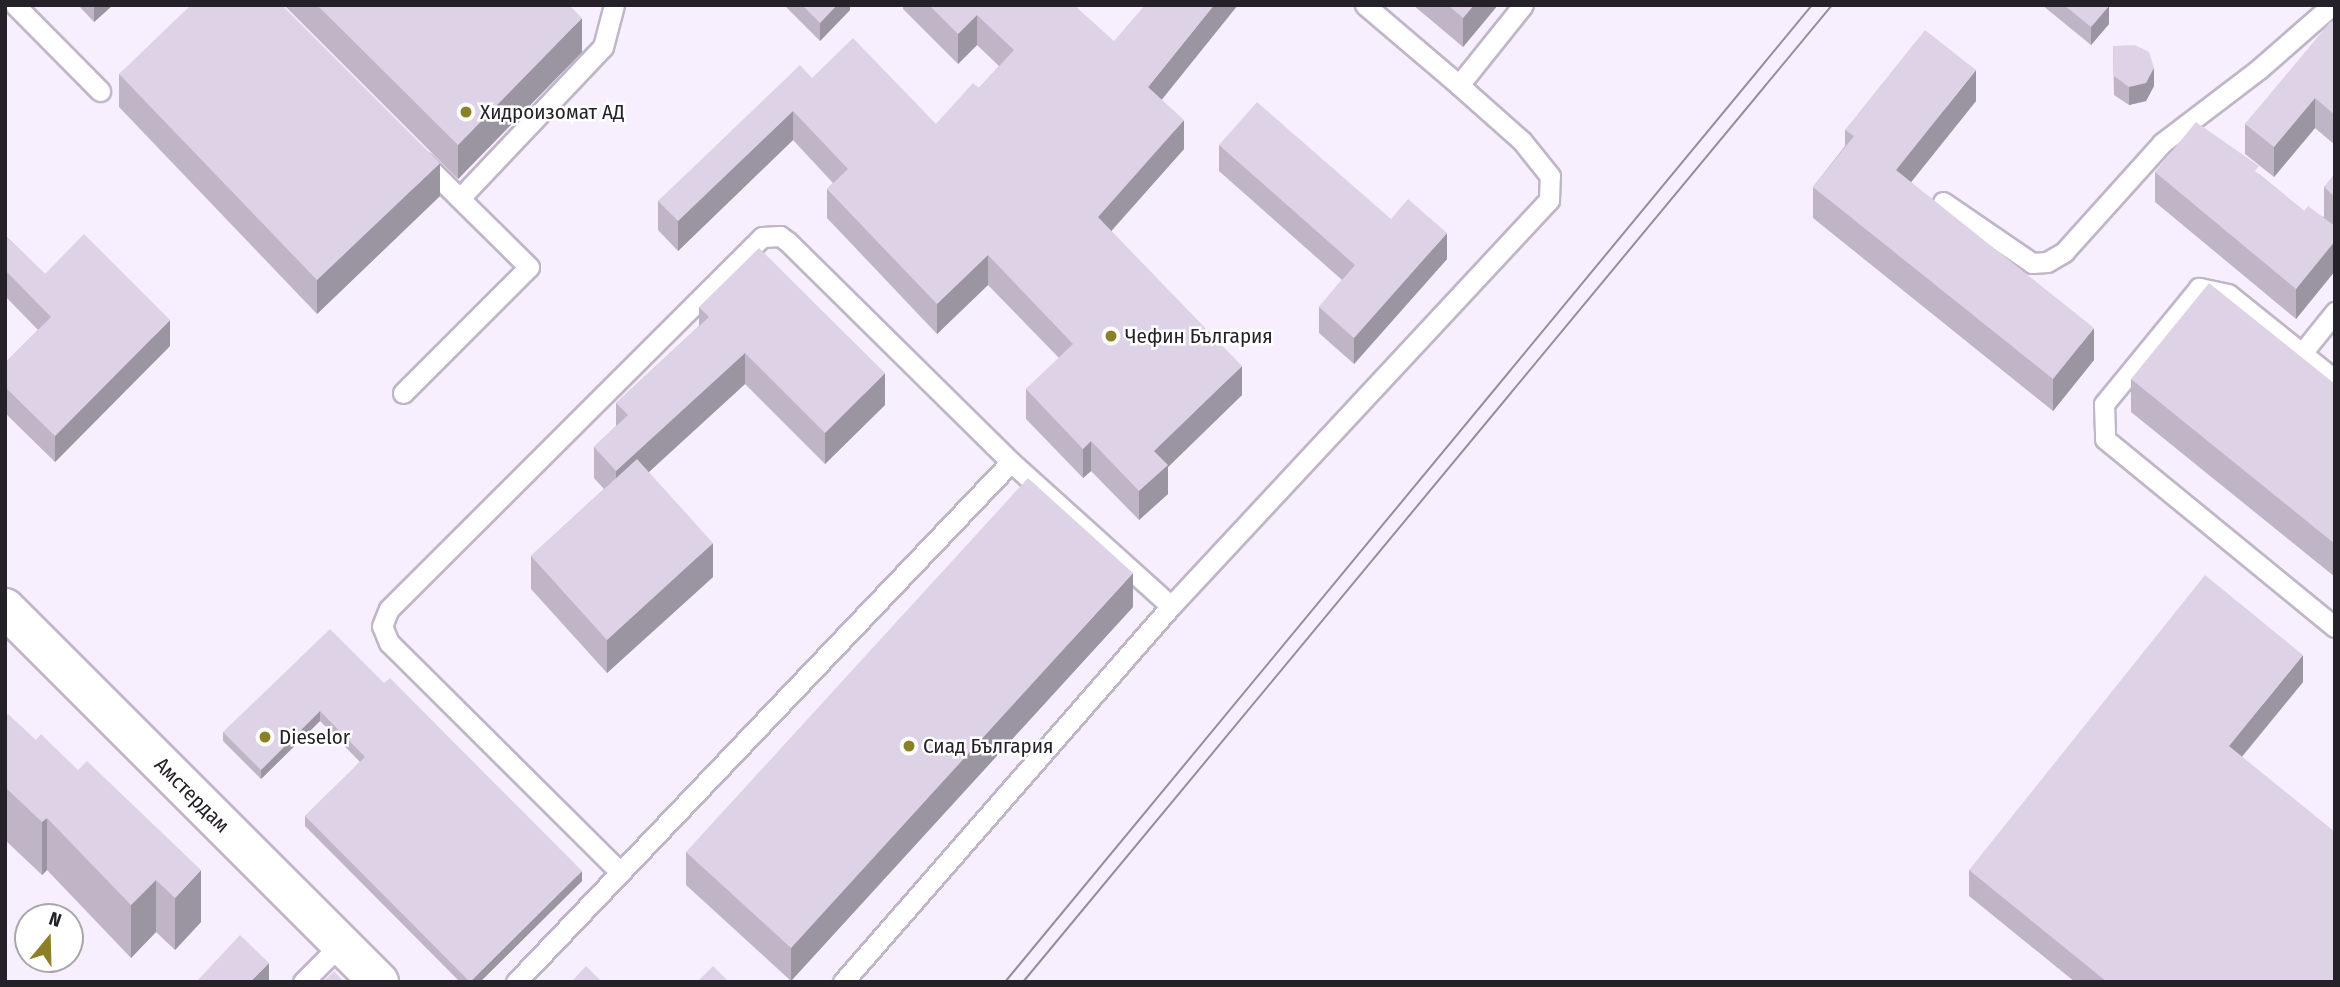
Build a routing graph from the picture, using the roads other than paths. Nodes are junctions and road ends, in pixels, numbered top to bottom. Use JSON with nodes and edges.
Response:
{"nodes":[{"id":1,"x":15,"y":5,"type":"edge"},
{"id":2,"x":614,"y":5,"type":"edge"},
{"id":3,"x":1365,"y":5,"type":"edge"},
{"id":4,"x":1523,"y":5,"type":"edge"},
{"id":5,"x":2332,"y":5,"type":"edge"},
{"id":6,"x":1459,"y":85,"type":"junction"},
{"id":7,"x":100,"y":91,"type":"dead end"},
{"id":8,"x":411,"y":149,"type":"edge"},
{"id":9,"x":460,"y":198,"type":"junction"},
{"id":10,"x":1943,"y":202,"type":"dead end"},
{"id":11,"x":2335,"y":312,"type":"edge"},
{"id":12,"x":2302,"y":353,"type":"junction"},
{"id":13,"x":2335,"y":380,"type":"edge"},
{"id":14,"x":403,"y":393,"type":"dead end"},
{"id":15,"x":1011,"y":462,"type":"junction"},
{"id":16,"x":1171,"y":606,"type":"junction"},
{"id":17,"x":5,"y":608,"type":"edge"},
{"id":18,"x":2335,"y":627,"type":"edge"},
{"id":19,"x":621,"y":872,"type":"junction"},
{"id":20,"x":341,"y":944,"type":"junction"},
{"id":21,"x":303,"y":982,"type":"edge"},
{"id":22,"x":379,"y":982,"type":"edge"},
{"id":23,"x":516,"y":982,"type":"edge"},
{"id":24,"x":843,"y":982,"type":"edge"}],
"edges":[{"from":1,"to":7,"type":"lane"},
{"from":2,"to":9,"type":"lane"},
{"from":3,"to":6,"type":"lane"},
{"from":4,"to":6,"type":"lane"},
{"from":5,"to":10,"type":"lane"},
{"from":6,"to":16,"type":"lane"},
{"from":8,"to":9,"type":"lane"},
{"from":9,"to":14,"type":"lane"},
{"from":11,"to":12,"type":"lane"},
{"from":12,"to":13,"type":"lane"},
{"from":12,"to":18,"type":"lane"},
{"from":15,"to":16,"type":"lane"},
{"from":15,"to":19,"type":"lane"},
{"from":15,"to":19,"type":"lane"},
{"from":16,"to":24,"type":"lane"},
{"from":17,"to":20,"type":"street","name":"Амстердам"},
{"from":19,"to":23,"type":"lane"},
{"from":20,"to":21,"type":"lane"},
{"from":20,"to":22,"type":"street","name":"Амстердам"}]}
